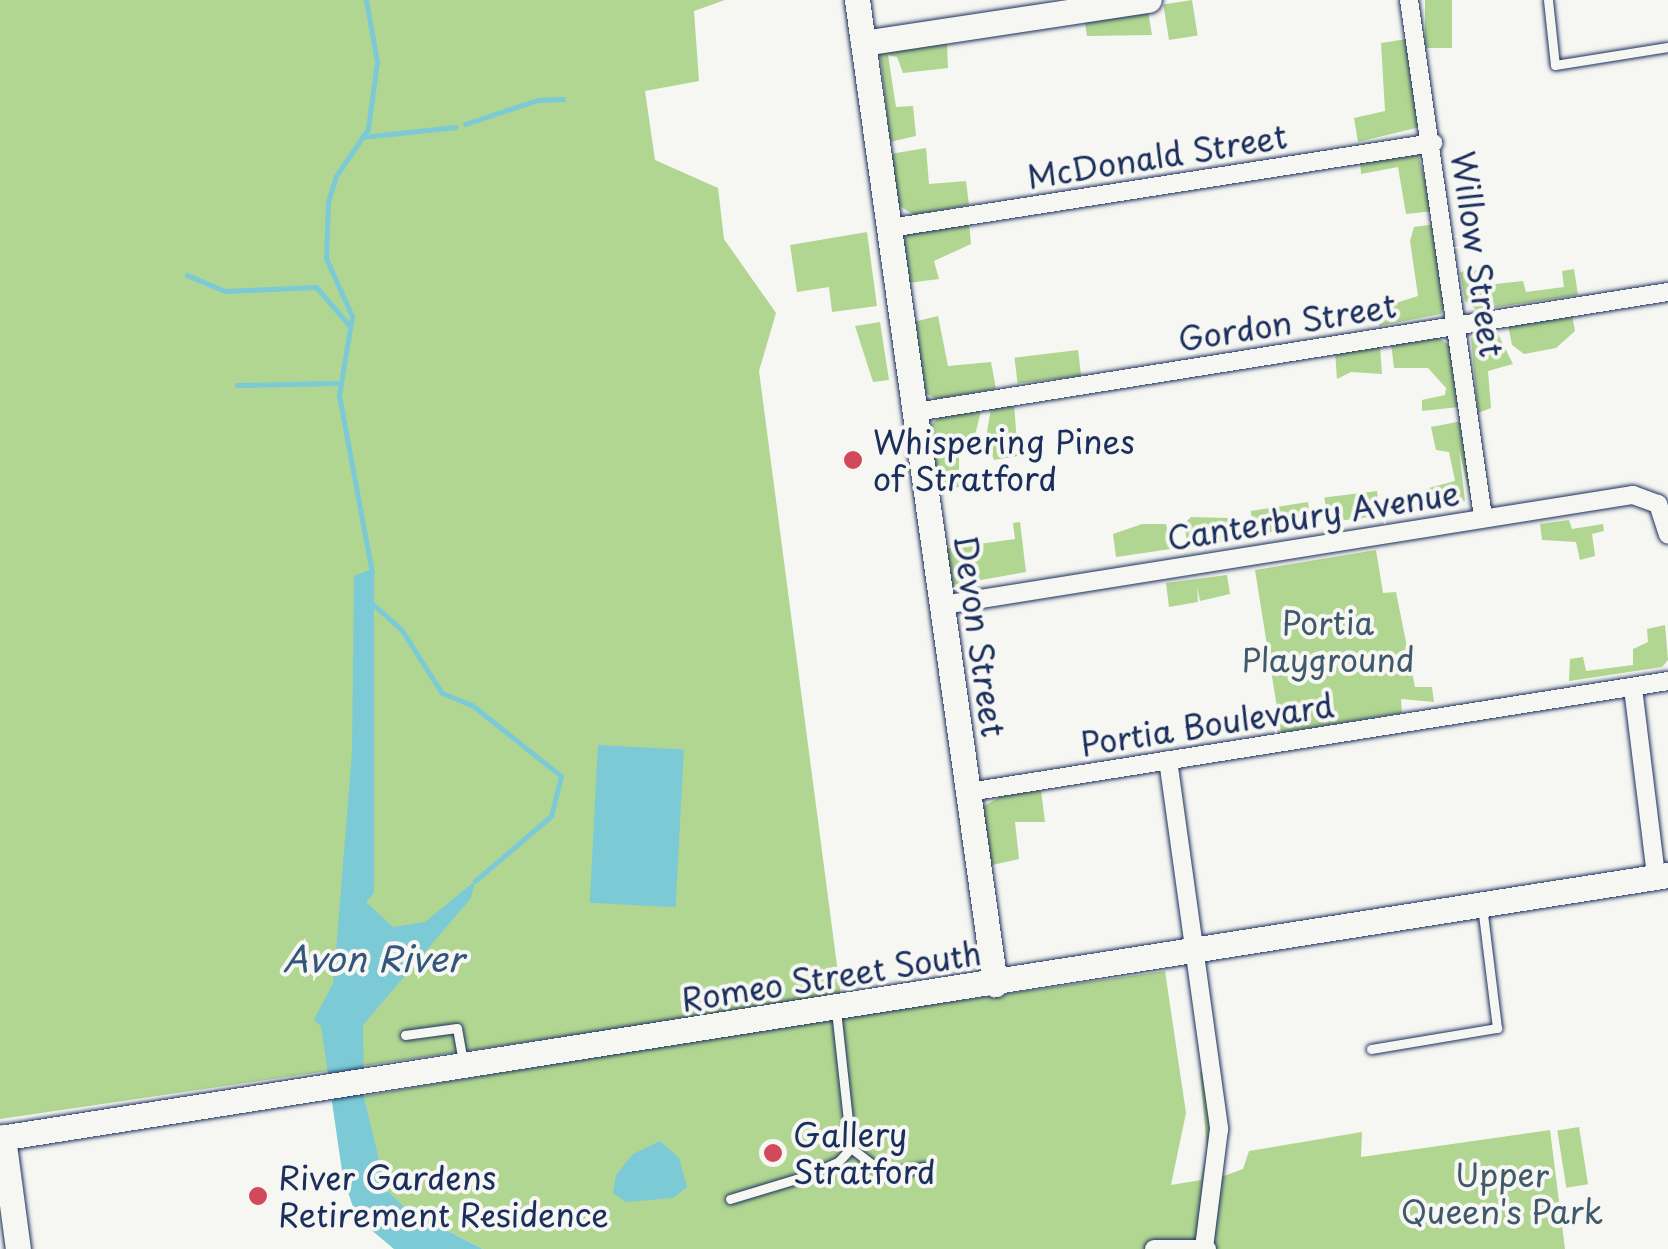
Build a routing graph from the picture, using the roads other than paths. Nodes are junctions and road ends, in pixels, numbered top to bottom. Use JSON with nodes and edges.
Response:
{"nodes":[{"id":1,"x":857,"y":0,"type":"edge"},
{"id":2,"x":1150,"y":0,"type":"edge"},
{"id":3,"x":1409,"y":0,"type":"edge"},
{"id":4,"x":1548,"y":0,"type":"edge"},
{"id":5,"x":862,"y":43,"type":"junction"},
{"id":6,"x":1668,"y":46,"type":"edge"},
{"id":7,"x":1433,"y":143,"type":"junction"},
{"id":8,"x":890,"y":228,"type":"junction"},
{"id":9,"x":1668,"y":292,"type":"edge"},
{"id":10,"x":1458,"y":324,"type":"junction"},
{"id":11,"x":916,"y":412,"type":"junction"},
{"id":12,"x":1483,"y":517,"type":"junction"},
{"id":13,"x":1668,"y":534,"type":"edge"},
{"id":14,"x":944,"y":605,"type":"junction"},
{"id":15,"x":1668,"y":682,"type":"edge"},
{"id":16,"x":1633,"y":688,"type":"junction"},
{"id":17,"x":1168,"y":760,"type":"junction"},
{"id":18,"x":969,"y":792,"type":"junction"},
{"id":19,"x":1662,"y":876,"type":"edge"},
{"id":20,"x":1481,"y":904,"type":"junction"},
{"id":21,"x":1194,"y":953,"type":"junction"},
{"id":22,"x":995,"y":984,"type":"junction"},
{"id":23,"x":836,"y":1008,"type":"junction"},
{"id":24,"x":404,"y":1034,"type":"dead end"},
{"id":25,"x":1371,"y":1049,"type":"dead end"},
{"id":26,"x":463,"y":1066,"type":"junction"},
{"id":27,"x":1,"y":1138,"type":"edge"},
{"id":28,"x":852,"y":1148,"type":"junction"},
{"id":29,"x":924,"y":1167,"type":"dead end"},
{"id":30,"x":730,"y":1199,"type":"dead end"},
{"id":31,"x":1206,"y":1248,"type":"edge"},
{"id":32,"x":18,"y":1249,"type":"edge"},
{"id":33,"x":1154,"y":1249,"type":"edge"}],
"edges":[{"from":1,"to":5,"type":"main road","name":"Devon Street"},
{"from":2,"to":5,"type":"main road"},
{"from":3,"to":7,"type":"street","name":"Willow Street"},
{"from":4,"to":6,"type":"lane"},
{"from":5,"to":8,"type":"main road","name":"Devon Street"},
{"from":7,"to":8,"type":"street","name":"McDonald Street"},
{"from":7,"to":10,"type":"street","name":"Willow Street"},
{"from":8,"to":11,"type":"main road","name":"Devon Street"},
{"from":9,"to":10,"type":"street","name":"Gordon Street"},
{"from":10,"to":11,"type":"street","name":"Gordon Street"},
{"from":10,"to":12,"type":"street","name":"Willow Street"},
{"from":11,"to":14,"type":"main road","name":"Devon Street"},
{"from":12,"to":13,"type":"street","name":"Canterbury Avenue"},
{"from":12,"to":14,"type":"street","name":"Canterbury Avenue"},
{"from":14,"to":18,"type":"main road","name":"Devon Street"},
{"from":15,"to":16,"type":"street"},
{"from":16,"to":17,"type":"street","name":"Portia Boulevard"},
{"from":16,"to":19,"type":"street"},
{"from":17,"to":18,"type":"street","name":"Portia Boulevard"},
{"from":17,"to":21,"type":"street"},
{"from":18,"to":22,"type":"main road","name":"Devon Street"},
{"from":19,"to":20,"type":"main road","name":"Romeo Street South"},
{"from":20,"to":21,"type":"main road","name":"Romeo Street South"},
{"from":20,"to":25,"type":"lane"},
{"from":21,"to":22,"type":"main road","name":"Romeo Street South"},
{"from":21,"to":31,"type":"street"},
{"from":22,"to":23,"type":"main road","name":"Romeo Street South"},
{"from":23,"to":26,"type":"main road","name":"Romeo Street South"},
{"from":23,"to":28,"type":"lane"},
{"from":24,"to":26,"type":"lane"},
{"from":26,"to":27,"type":"main road","name":"Romeo Street South"},
{"from":27,"to":32,"type":"main road"},
{"from":28,"to":29,"type":"lane"},
{"from":28,"to":30,"type":"lane"},
{"from":31,"to":33,"type":"street"}]}
